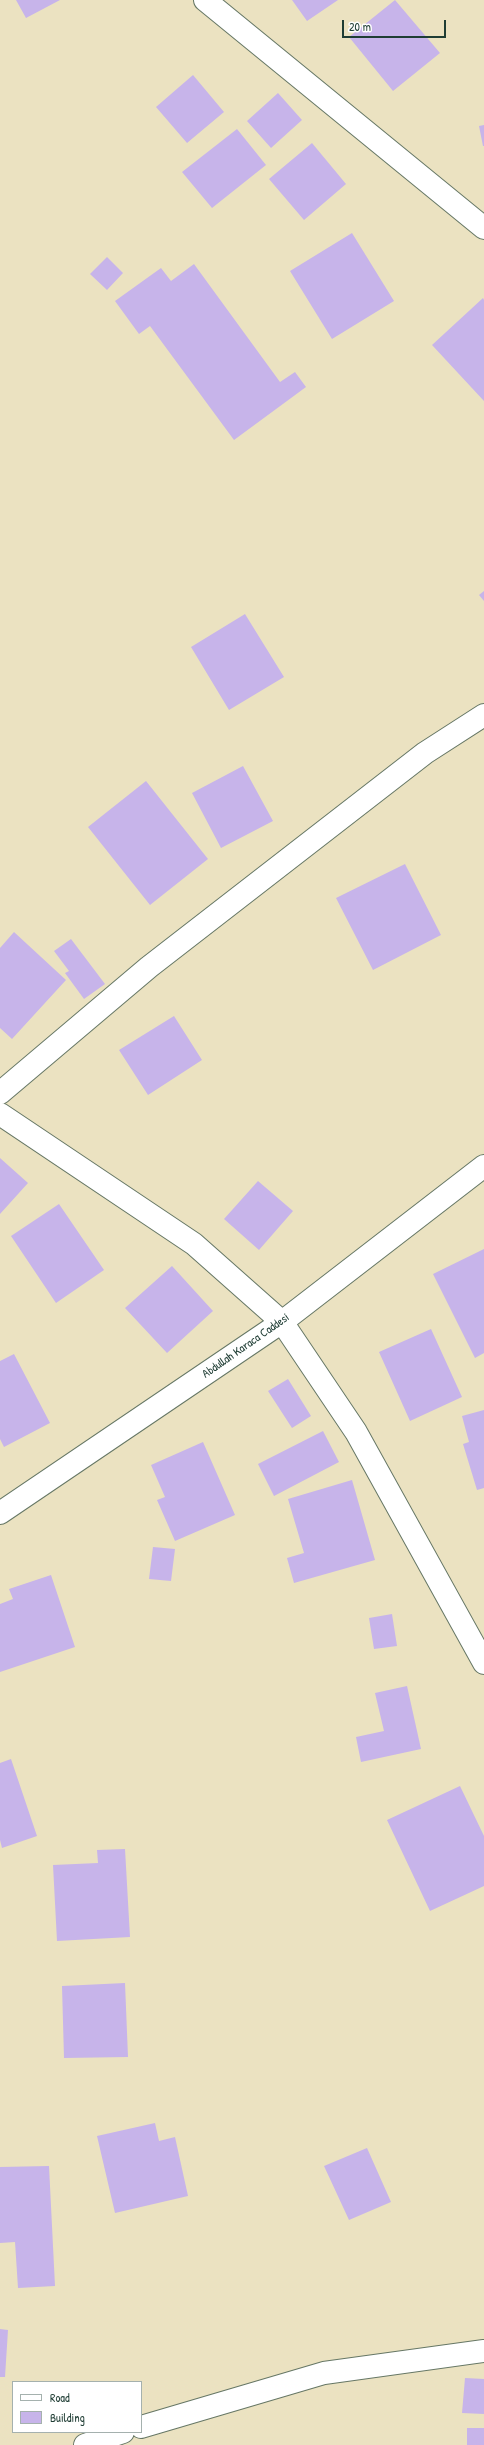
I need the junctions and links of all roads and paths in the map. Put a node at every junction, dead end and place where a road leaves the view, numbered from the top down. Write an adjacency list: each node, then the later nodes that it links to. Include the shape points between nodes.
1 (205, 0): 2 (street)
2 (484, 228)
3 (484, 715): 4 (street, via 425,753 149,967)
4 (0, 1092)
5 (0, 1114): 7 (street, via 194,1244)
6 (484, 1166): 7 (street, Abdullah Karaca Caddesi)
7 (282, 1322): 8 (street, Abdullah Karaca Caddesi); 9 (street, via 356,1432)
8 (0, 1513)
9 (484, 1663)
10 (484, 2351): 11 (street, via 324,2373)
11 (142, 2427)
12 (120, 2433): 13 (street)
13 (85, 2445)

